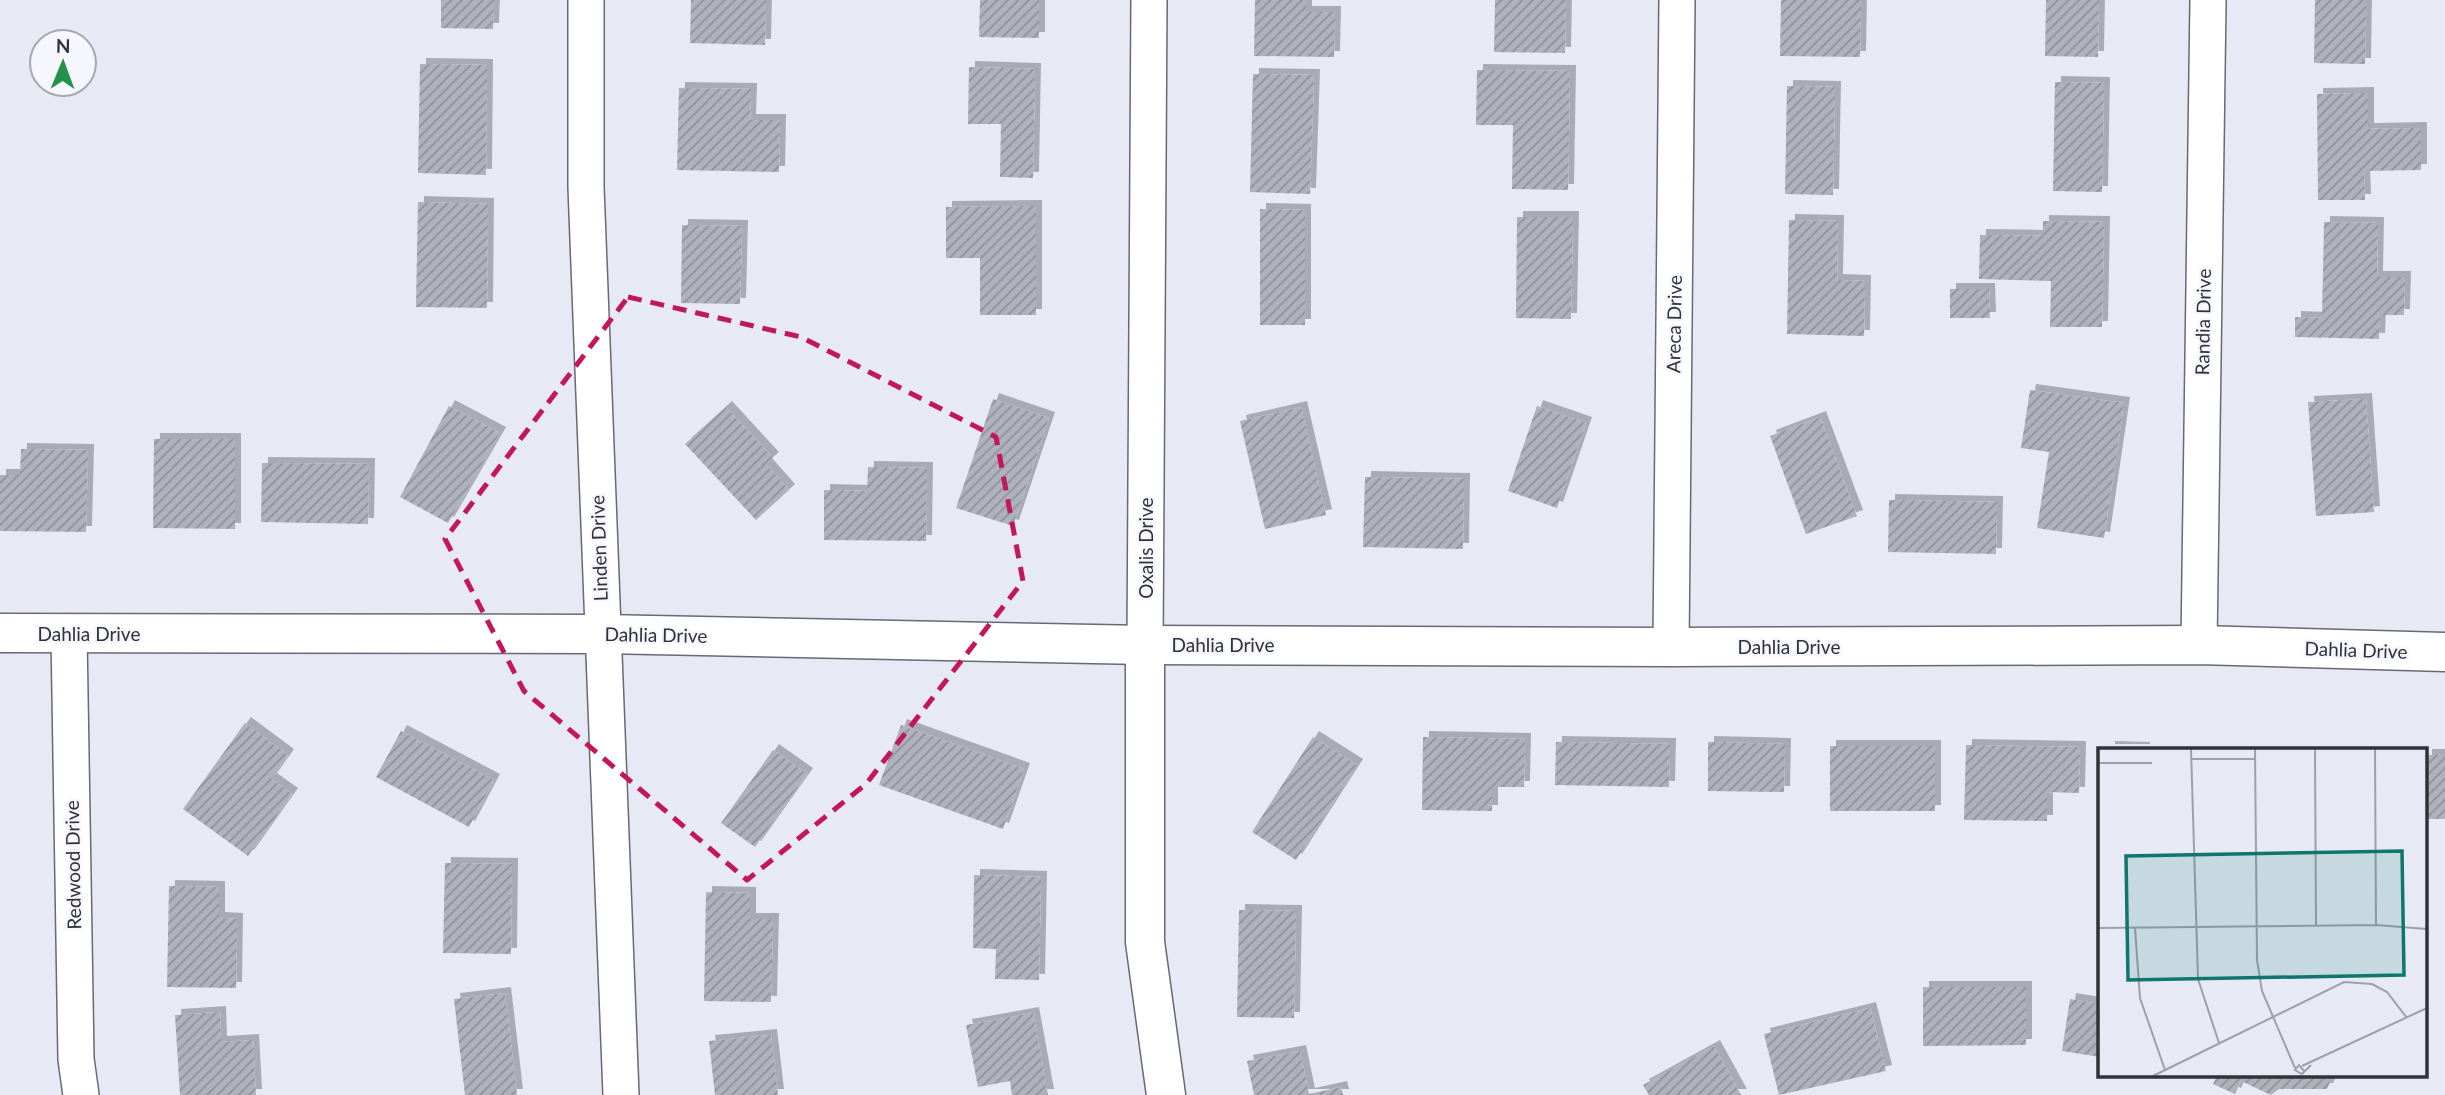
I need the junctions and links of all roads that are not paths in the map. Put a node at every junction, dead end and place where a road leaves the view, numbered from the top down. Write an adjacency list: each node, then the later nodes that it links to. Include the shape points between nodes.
1 (586, 0): 7 (street, Linden Drive, via 586,187)
2 (1149, 0): 8 (street, Oxalis Drive)
3 (1678, 0): 10 (street, Areca Drive)
4 (2207, 0): 9 (street, Randia Drive)
5 (0, 633): 6 (street, Dahlia Drive)
6 (69, 634): 7 (street, Dahlia Drive); 12 (street, Redwood Drive, via 76,1059)
7 (603, 634): 8 (street, Dahlia Drive); 13 (street, Linden Drive)
8 (1145, 645): 10 (street, Dahlia Drive); 14 (street, Oxalis Drive, via 1145,942)
9 (2199, 645): 10 (street, Dahlia Drive); 11 (street, Dahlia Drive)
10 (1671, 647)
11 (2445, 652)
12 (81, 1095)
13 (621, 1095)
14 (1166, 1095)

